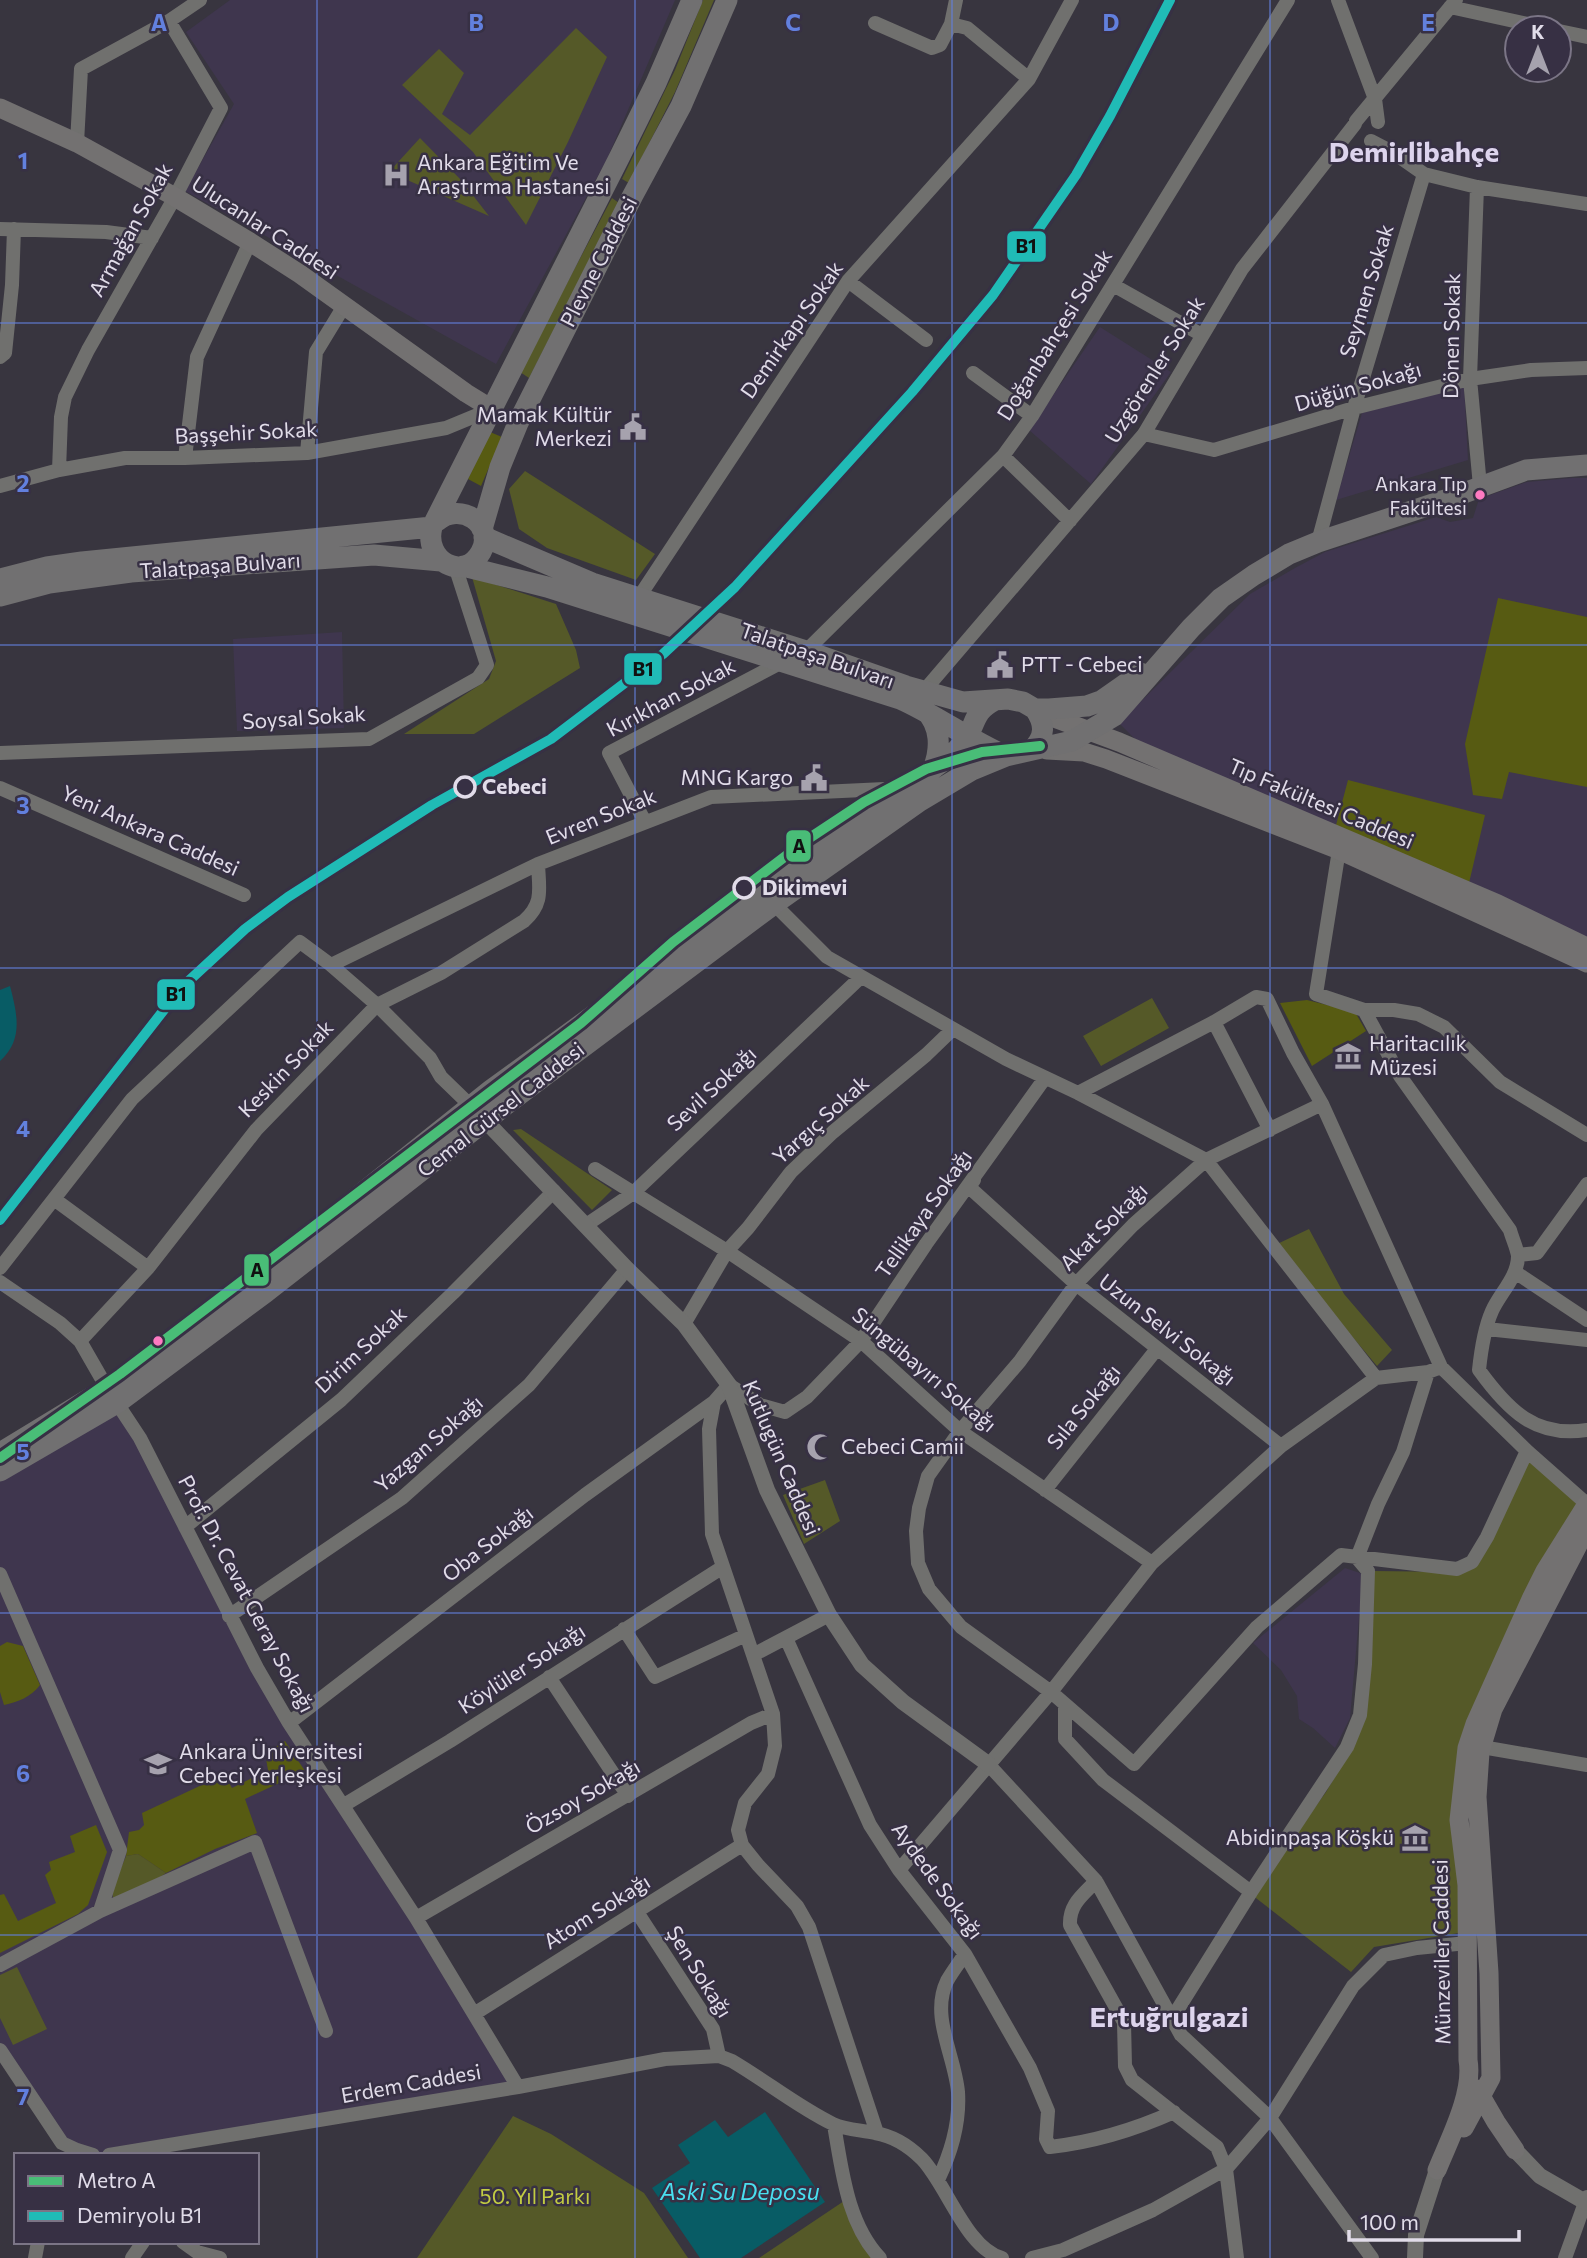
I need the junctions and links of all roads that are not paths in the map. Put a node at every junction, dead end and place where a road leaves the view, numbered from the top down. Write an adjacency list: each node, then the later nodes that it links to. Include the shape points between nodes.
1 (200, 0): 10 (street)
2 (692, 0): 39 (main road, Plevne Caddesi, via 620,156)
3 (727, 0): 51 (main road, Plevne Caddesi, via 681,106 515,430)
4 (956, 0): 12 (street)
5 (1072, 0): 13 (street, Demirkapı Sokak)
6 (1287, 0): 30 (street, Doğanbahçesi Sokak)
7 (1338, 0): 14 (street)
8 (1453, 3): 9 (street); 14 (street, Uzgörenler Sokak)
9 (1503, 16)
10 (169, 21): 20 (street, via 80,69); 24 (street, Armağan Sokak, via 221,108)
11 (875, 23): 12 (street, via 932,48 940,45)
12 (951, 24): 13 (street, via 967,28)
13 (1029, 79): 29 (street, Demirkapı Sokak)
14 (1375, 99): 16 (street, Uzgörenler Sokak); 17 (street)
15 (0, 108): 20 (main road, Ulucanlar Caddesi)
16 (1356, 122): 17 (street, via 1367,116); 18 (street, Uzgörenler Sokak); 19 (street, via 1354,132)
17 (1378, 124): 19 (street, via 1377,135); 21 (street)
18 (1341, 140): 19 (street); 32 (street, Uzgörenler Sokak, via 1242,269)
19 (1366, 141): 21 (street)
20 (77, 143): 24 (main road, Ulucanlar Caddesi)
21 (1394, 153): 22 (street)
22 (1424, 174): 23 (street); 38 (street, Seymen Sokak)
23 (1477, 187): 25 (street); 37 (street, Dönen Sokak)
24 (175, 197): 27 (street, Armağan Sokak); 28 (main road, Ulucanlar Caddesi)
25 (1587, 204)
26 (7, 229): 27 (street); 34 (street, via 12,285)
27 (152, 238): 46 (street, Armağan Sokak, via 65,397)
28 (250, 242): 31 (main road, Ulucanlar Caddesi); 44 (street, via 197,356)
29 (848, 281): 33 (street); 56 (street, Demirkapı Sokak)
30 (1113, 285): 32 (street); 40 (street, Doğanbahçesi Sokak)
31 (344, 306): 39 (main road, Ulucanlar Caddesi); 42 (street, via 316,352)
32 (1202, 335): 41 (street, Uzgörenler Sokak)
33 (926, 340)
34 (3, 355)
35 (1587, 369): 37 (street, Düğün Sokağı, via 1531,370)
36 (973, 373): 40 (street)
37 (1470, 379): 38 (street, Düğün Sokağı); 48 (street, Dönen Sokak)
38 (1354, 408): 41 (street, Düğün Sokağı, via 1214,450); 52 (street, Seymen Sokak)
39 (492, 409): 42 (street, Başşehir Sokak, via 446,428); 50 (main road, Plevne Caddesi)
40 (1032, 416): 43 (street, Doğanbahçesi Sokak)
41 (1144, 434): 49 (street, Uzgörenler Sokak)
42 (306, 453): 44 (street, Başşehir Sokak)
43 (1003, 456): 49 (street); 58 (street, Doğanbahçesi Sokak)
44 (186, 458): 46 (street, Başşehir Sokak, via 125,458)
45 (1587, 465): 48 (main road, via 1526,470)
46 (59, 470): 47 (street, Başşehir Sokak)
47 (0, 486)
48 (1480, 486): 52 (main road)
49 (1070, 522): 61 (street, Uzgörenler Sokak)
50 (434, 524): 51 (main road, Talatpaşa Bulvarı, via 446,514 463,513 478,522); 53 (main road, via 432,549); 54 (main road, Talatpaşa Bulvarı, via 82,562)
51 (483, 533): 53 (main road, via 481,552 470,563); 56 (main road, Talatpaşa Bulvarı)
52 (1318, 542): 59 (main road, via 1289,554 1222,598)
53 (453, 564): 55 (main road, Talatpaşa Bulvarı, via 373,555 131,572 49,583); 56 (main road, Talatpaşa Bulvarı); 67 (street, Soysal Sokak, via 487,665 478,678 369,739)
54 (0, 579)
55 (0, 596)
56 (637, 606): 57 (main road, Talatpaşa Bulvarı)
57 (740, 640): 58 (main road, Talatpaşa Bulvarı); 60 (main road, Talatpaşa Bulvarı)
58 (806, 651): 61 (main road, Talatpaşa Bulvarı)
59 (1161, 661): 63 (main road, Talatpaşa Bulvarı, via 1101,701); 64 (main road, via 1114,716)
60 (782, 663): 61 (main road, Talatpaşa Bulvarı, via 900,699); 72 (street, Kırıkhan Sokak, via 609,753)
61 (924, 701): 62 (main road, Talatpaşa Bulvarı); 65 (main road, Talatpaşa Bulvarı); 69 (main road, via 936,725 938,753)
62 (995, 701): 63 (main road, Talatpaşa Bulvarı, via 1023,702); 65 (main road, via 983,707)
63 (1035, 709): 64 (main road, Tıp Fakültesi Caddesi); 66 (main road, via 1043,733)
64 (1090, 732): 66 (main road); 77 (main road, Tıp Fakültesi Caddesi, via 1498,904)
65 (968, 736): 68 (main road); 69 (main road, Cemal Gürsel Caddesi)
66 (1032, 750): 68 (main road); 73 (main road, Tıp Fakültesi Caddesi, via 1084,752 1106,759)
67 (0, 753)
68 (1006, 755): 76 (main road, Cemal Gürsel Caddesi, via 941,788)
69 (933, 769): 71 (main road, Cemal Gürsel Caddesi)
70 (0, 788): 75 (street, Yeni Ankara Caddesi)
71 (906, 788): 72 (street, Evren Sokak, via 710,797); 88 (main road, Cemal Gürsel Caddesi)
72 (645, 822): 74 (street, Evren Sokak)
73 (1339, 850): 78 (main road, Tıp Fakültesi Caddesi); 82 (street, via 1316,994)
74 (538, 864): 79 (street, Evren Sokak); 81 (street, Keskin Sokak, via 539,902 524,921 441,972)
75 (244, 895)
76 (774, 904): 80 (street, via 827,957); 88 (main road, Cemal Gürsel Caddesi)
77 (1587, 947)
78 (1587, 963)
79 (331, 965): 81 (street); 97 (street, via 300,942 132,1099)
80 (861, 977): 84 (street); 96 (street, Sevil Sokağı)
81 (377, 1004): 88 (street); 102 (street, Keskin Sokak, via 256,1130)
82 (1364, 1010): 90 (street, via 1418,1014 1444,1027 1500,1082); 100 (street, via 1400,1076 1510,1230)
83 (1214, 1022): 86 (street); 87 (street, via 1256,997 1267,999); 89 (street)
84 (953, 1029): 85 (street); 99 (street, Yargıç Sokak, via 792,1172)
85 (1045, 1078): 86 (street); 94 (street, Tellikaya Sokağı)
86 (1078, 1093): 91 (street)
87 (1322, 1104): 89 (street, Akat Sokağı); 114 (street)
88 (479, 1113): 95 (street, Kutlugün Caddesi); 117 (main road, Cemal Gürsel Caddesi, via 265,1292)
89 (1270, 1130): 91 (street, Akat Sokağı)
90 (1587, 1135)
91 (1206, 1160): 106 (street, Akat Sokağı); 115 (street)
92 (595, 1169): 96 (street, Süngübayırı Sokağı)
93 (1587, 1184): 100 (street, via 1537,1252)
94 (969, 1187): 106 (street, Uzun Selvi Sokağı); 112 (street, Tellikaya Sokağı)
95 (554, 1191): 98 (street, Kutlugün Caddesi); 127 (street, Dirim Sokak, via 341,1400)
96 (632, 1194): 98 (street, Sevil Sokağı); 99 (street, Süngübayırı Sokağı)
97 (54, 1199): 101 (street); 102 (street)
98 (586, 1225): 103 (street, Kutlugün Caddesi)
99 (727, 1251): 108 (street, Yargıç Sokak); 112 (street, Süngübayırı Sokağı)
100 (1518, 1255): 104 (street)
101 (0, 1268)
102 (148, 1268): 111 (street, Keskin Sokak)
103 (627, 1269): 108 (street, Kutlugün Caddesi); 134 (street, Yazgan Sokağı, via 529,1385 402,1498)
104 (1515, 1272): 107 (street); 109 (street)
105 (0, 1282): 111 (street, Prof. Dr. Cevat Geray Sokağı)
106 (1076, 1284): 113 (street, Uzun Selvi Sokağı); 120 (street, Akat Sokağı, via 1020,1361)
107 (1587, 1320)
108 (684, 1324): 116 (street, Kutlugün Caddesi)
109 (1487, 1329): 110 (street); 119 (street, via 1479,1370 1496,1394 1527,1422 1568,1433)
110 (1587, 1340)
111 (80, 1341): 117 (street, Prof. Dr. Cevat Geray Sokağı)
112 (861, 1341): 116 (street, Tellikaya Sokağı, via 807,1397 785,1412 760,1405); 120 (street, Süngübayırı Sokağı)
113 (1156, 1350): 121 (street, Uzun Selvi Sokağı); 125 (street, Sıla Sokağı)
114 (1435, 1369): 115 (street); 122 (street); 129 (street)
115 (1376, 1378): 121 (street)
116 (729, 1385): 118 (street, Oba Sokağı); 133 (street, Kutlugün Caddesi, via 767,1490)
117 (112, 1395): 123 (main road, Cemal Gürsel Caddesi); 124 (main road, Cemal Gürsel Caddesi); 127 (street, Prof. Dr. Cevat Geray Sokağı)
118 (714, 1402): 131 (street, via 709,1429 712,1534); 143 (street, Oba Sokağı)
119 (1587, 1430)
120 (960, 1431): 125 (street, Süngübayırı Sokağı); 140 (street, Akat Sokağı, via 928,1476 916,1531 918,1563 929,1589 961,1627)
121 (1281, 1446): 130 (street)
122 (1527, 1451): 126 (street); 129 (street, via 1472,1562 1457,1569)
123 (0, 1453)
124 (0, 1471)
125 (1045, 1490): 130 (street, Süngübayırı Sokağı)
126 (1587, 1504): 156 (main road, Münzeviler Caddesi, via 1545,1570 1467,1748 1460,1820)
127 (186, 1527): 134 (street, Prof. Dr. Cevat Geray Sokağı)
128 (1587, 1528): 144 (main road, Münzeviler Caddesi, via 1493,1709)
129 (1357, 1558): 141 (street, Akat Sokağı, via 1341,1555 1257,1627 1134,1764); 152 (street, via 1368,1571 1360,1715 1347,1747)
130 (1152, 1563): 140 (street)
131 (723, 1567): 135 (street, Köylüler Sokağı); 136 (street)
132 (0, 1574): 153 (street, via 120,1850)
133 (829, 1615): 137 (street); 145 (street, Kutlugün Caddesi, via 862,1665 903,1702)
134 (229, 1616): 143 (street, Prof. Dr. Cevat Geray Sokağı)
135 (624, 1629): 136 (street, via 655,1677); 139 (street, Köylüler Sokağı)
136 (746, 1635): 138 (street)
137 (786, 1638): 138 (street); 150 (street, Aydede Sokağı, via 870,1825)
138 (753, 1655): 142 (street)
139 (549, 1677): 147 (street); 148 (street, Köylüler Sokağı)
140 (1051, 1692): 141 (street, Akat Sokağı); 145 (street)
141 (1065, 1705): 152 (street, via 1065,1739 1103,1780)
142 (773, 1714): 147 (street, Özsoy Sokağı); 149 (street, via 775,1746 768,1774 745,1802 738,1830)
143 (289, 1723): 148 (street, Prof. Dr. Cevat Geray Sokağı)
144 (1482, 1747): 146 (street); 165 (main road, Münzeviler Caddesi, via 1476,1797 1489,1973)
145 (988, 1764): 150 (street); 151 (street)
146 (1587, 1765)
147 (628, 1796): 155 (street, Özsoy Sokağı)
148 (344, 1805): 155 (street, Prof. Dr. Cevat Geray Sokağı)
149 (742, 1845): 154 (street, Atom Sokağı); 173 (street, via 797,1906 809,1927)
150 (899, 1870): 157 (street, Aydede Sokağı)
151 (1097, 1881): 160 (street); 168 (street, via 1073,1905 1070,1925 1124,2022 1125,2066 1132,2080)
152 (1251, 1892): 160 (street)
153 (100, 1912): 158 (street); 161 (street, via 255,1842)
154 (637, 1912): 159 (street, Atom Sokağı); 163 (street, Şen Sokağı, via 713,2029)
155 (416, 1918): 159 (street, Prof. Dr. Cevat Geray Sokağı)
156 (1467, 1943): 164 (main road, Münzeviler Caddesi); 169 (street, via 1384,1955 1353,1986)
157 (965, 1954): 168 (street, Aydede Sokağı, via 1030,2068 1048,2111 1046,2139 1050,2147 1086,2143); 180 (street, via 947,1981 941,2006 958,2111 949,2157)
158 (0, 1965)
159 (474, 2014): 166 (street, Prof. Dr. Cevat Geray Sokağı)
160 (1173, 2017): 169 (street, via 1181,2035)
161 (326, 2031)
162 (0, 2050): 174 (street)
163 (719, 2056): 166 (street, Erdem Caddesi, via 664,2059); 172 (street)
164 (1470, 2071): 165 (main road); 167 (main road); 179 (main road, Münzeviler Caddesi)
165 (1491, 2078): 167 (main road, Münzeviler Caddesi); 175 (main road)
166 (518, 2087): 177 (street, Erdem Caddesi)
167 (1481, 2098): 170 (main road, Münzeviler Caddesi); 171 (main road)
168 (1174, 2112): 178 (street, via 1217,2147)
169 (1270, 2118): 178 (street); 188 (street)
170 (1470, 2118): 171 (main road, via 1481,2116); 179 (main road, Münzeviler Caddesi)
171 (1496, 2122): 175 (main road)
172 (834, 2124): 173 (street); 184 (street, via 858,2228)
173 (877, 2133): 180 (street, via 906,2146)
174 (61, 2149): 176 (street)
175 (1516, 2150): 181 (street, via 1540,2176)
176 (87, 2153)
177 (121, 2153)
178 (1226, 2169): 186 (street, via 1153,2210 1063,2250); 187 (street)
179 (1437, 2170): 189 (street, Münzeviler Caddesi, via 1416,2235)
180 (937, 2180): 185 (street, via 974,2236)
181 (1586, 2201): 190 (street)
182 (186, 2244): 183 (street)
183 (220, 2258)
184 (880, 2258)
185 (1002, 2258)
186 (1032, 2258)
187 (1237, 2258)
188 (1373, 2258)
189 (1415, 2258)
190 (1566, 2258)

